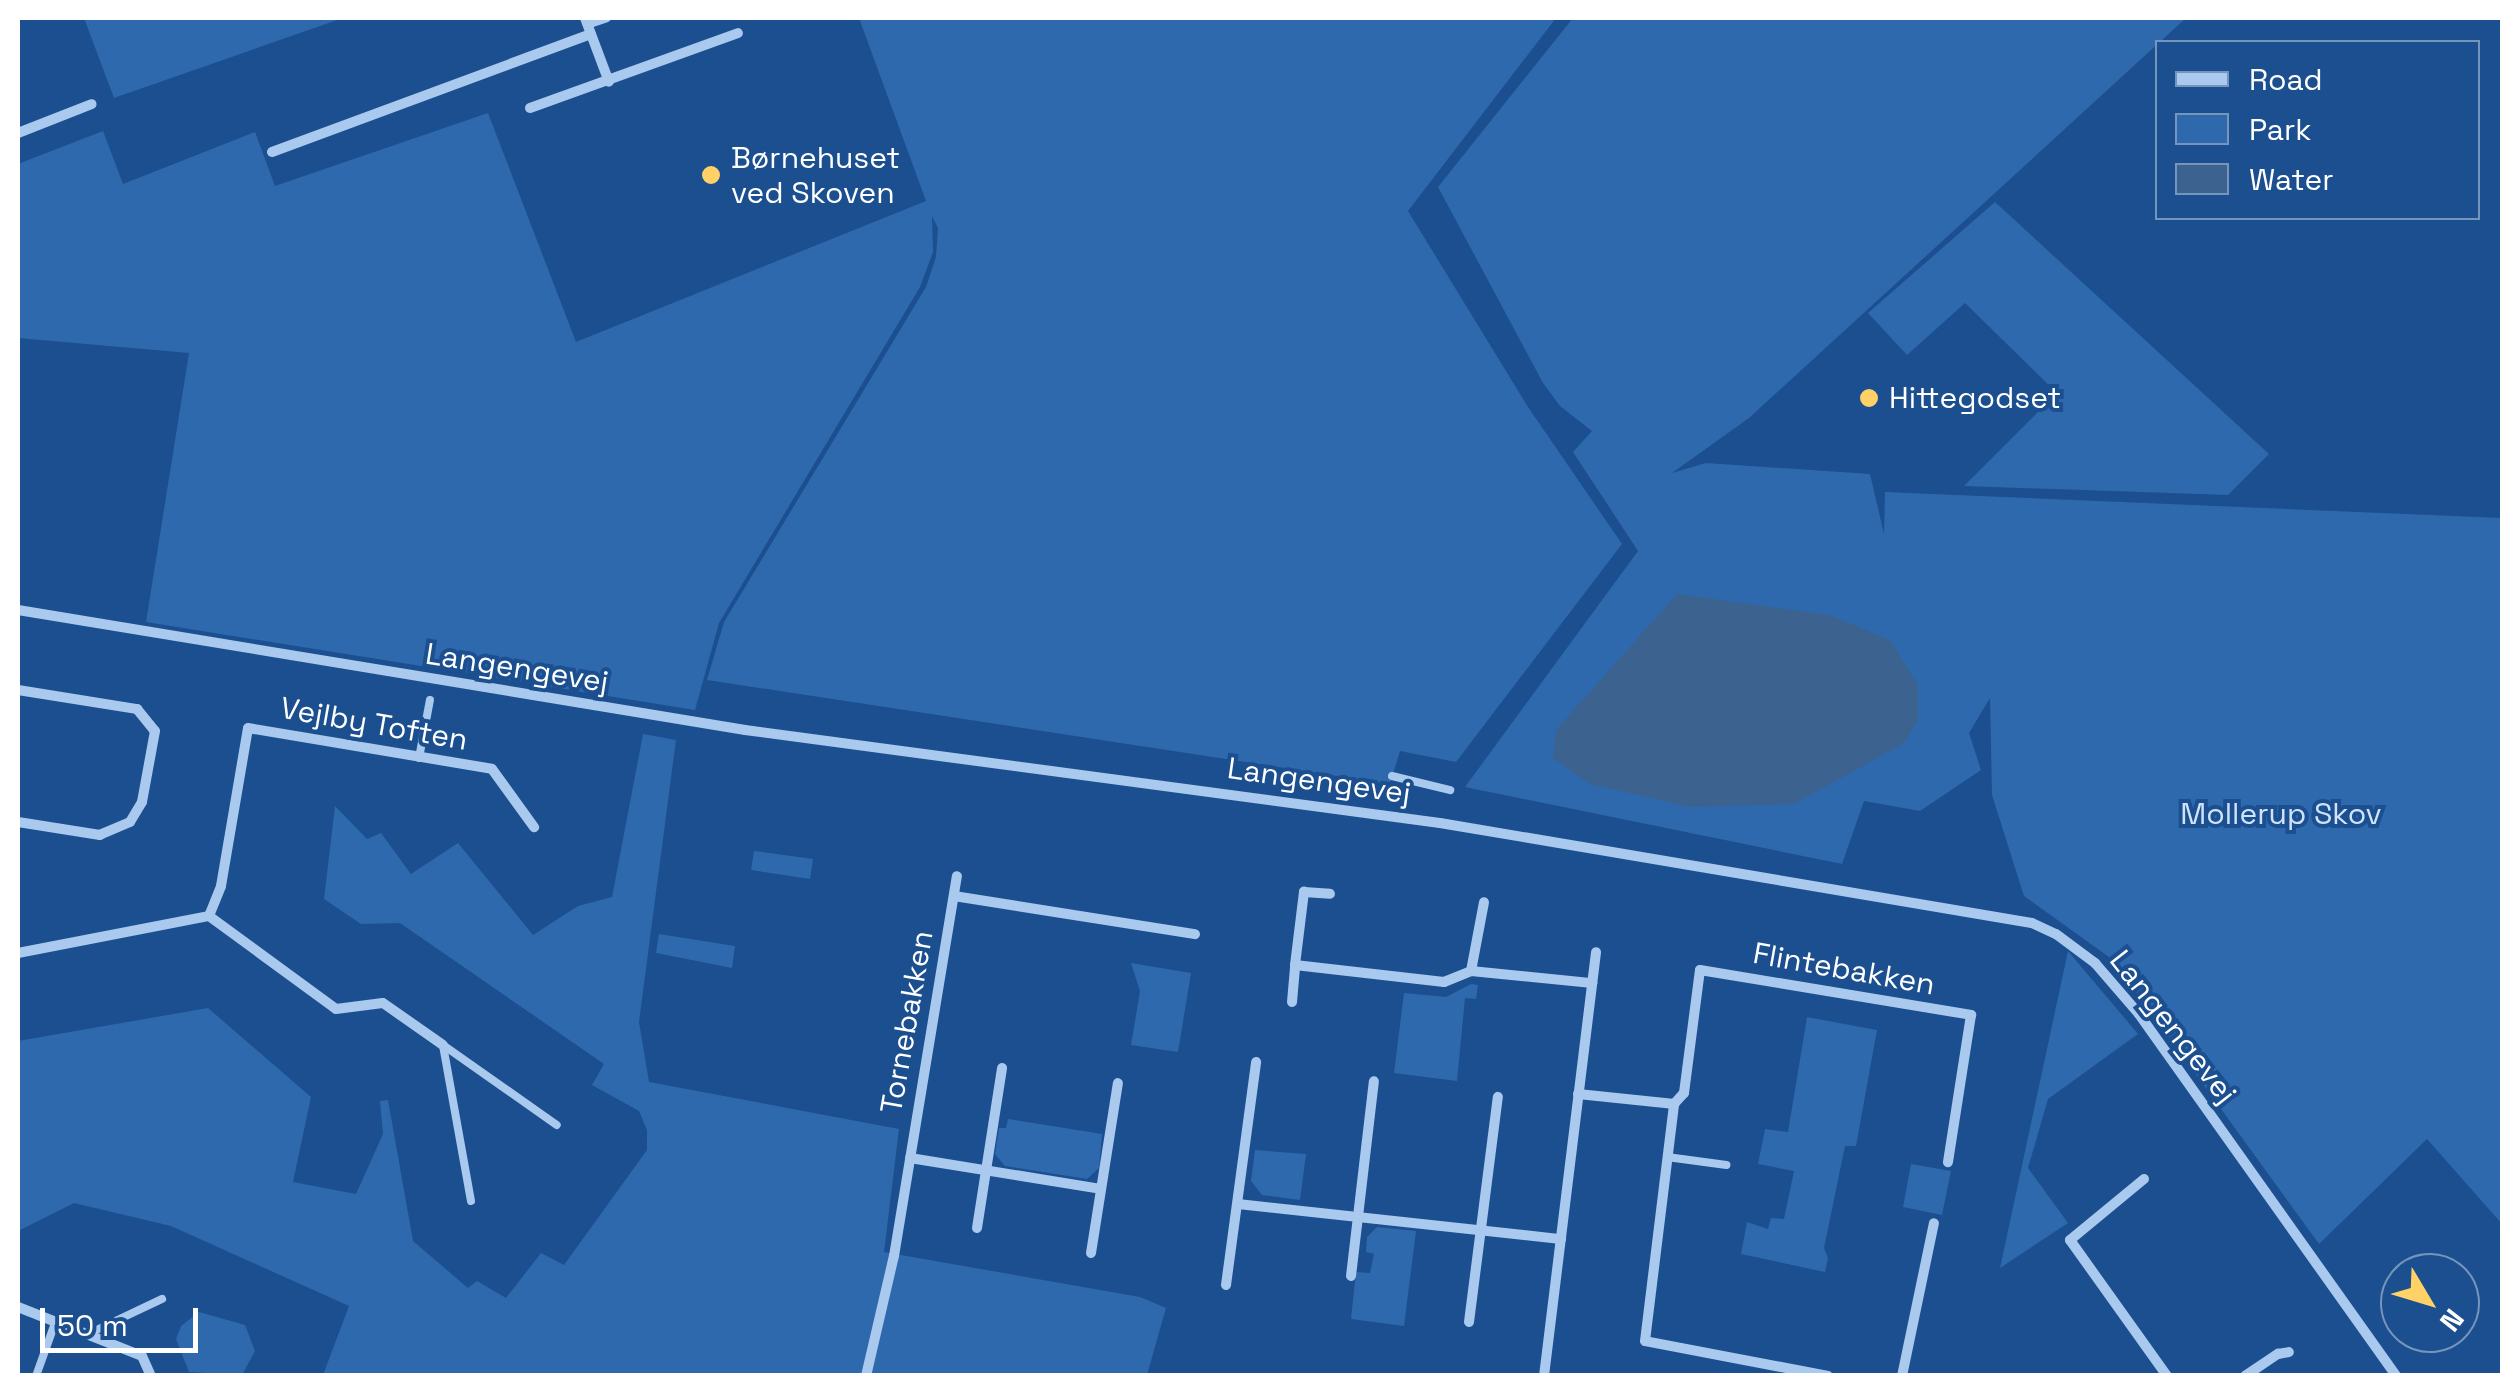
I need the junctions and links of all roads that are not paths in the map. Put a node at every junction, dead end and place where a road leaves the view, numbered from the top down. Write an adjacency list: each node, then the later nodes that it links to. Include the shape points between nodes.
1 (607, 18): 2 (lane)
2 (588, 25): 4 (street); 8 (street)
3 (738, 33): 4 (street)
4 (608, 82): 6 (street)
5 (92, 104): 7 (street)
6 (530, 108)
7 (18, 133)
8 (272, 152)
9 (18, 610): 69 (street, Langengevej, via 744,730 1440,823 2032,923 2095,964 2138,1014)
10 (18, 690): 15 (street, via 137,709 155,731 142,802 130,822 100,835)
11 (430, 700): 12 (lane)
12 (419, 758): 16 (street, Vejlby Toften, via 492,769); 21 (street, Vejlby Toften, via 248,728 221,886)
13 (1392, 776): 14 (lane)
14 (1450, 790)
15 (18, 822)
16 (534, 827)
17 (957, 876): 19 (street, Tornebakken)
18 (1330, 894): 25 (street, via 1304,892)
19 (954, 896): 22 (street, Tornebakken); 39 (street, Tornebakken)
20 (1484, 902): 26 (street)
21 (209, 916): 24 (street); 29 (street, via 336,1009 383,1003)
22 (1195, 934)
23 (1596, 952): 27 (street)
24 (18, 953)
25 (1295, 965): 26 (street, via 1444,982); 28 (street)
26 (1471, 971): 27 (street)
27 (1592, 983): 34 (street)
28 (1292, 1002)
29 (444, 1045): 37 (lane); 45 (lane)
30 (1256, 1062): 46 (street)
31 (1002, 1068): 42 (street)
32 (1374, 1081): 47 (street)
33 (1118, 1083): 44 (street)
34 (1578, 1094): 36 (street); 51 (street)
35 (1498, 1097): 50 (street)
36 (1674, 1104): 38 (street, Flintebakken); 40 (street, Flintebakken, via 1684,1093 1700,970 1971,1015)
37 (557, 1126)
38 (1668, 1157): 41 (lane); 65 (street, Flintebakken, via 1645,1341)
39 (910, 1158): 42 (street, Tornebakken); 63 (street, Tornebakken)
40 (1948, 1162)
41 (1726, 1165)
42 (986, 1170): 44 (street, Tornebakken); 49 (street)
43 (2144, 1179): 67 (street, via 2070,1240)
44 (1102, 1189): 52 (street)
45 (470, 1200)
46 (1238, 1204): 47 (street); 54 (street)
47 (1358, 1216): 50 (street); 53 (street)
48 (1934, 1222): 66 (street)
49 (977, 1228)
50 (1481, 1229): 51 (street); 57 (street)
51 (1560, 1239): 64 (street)
52 (1091, 1253)
53 (1351, 1276)
54 (1226, 1285)
55 (162, 1299): 59 (lane)
56 (18, 1307): 58 (street)
57 (1469, 1322)
58 (56, 1323): 59 (street); 61 (lane)
59 (84, 1336): 62 (street, via 142,1356)
60 (2289, 1352): 68 (street)
61 (36, 1376)
62 (151, 1376)
63 (866, 1376)
64 (1544, 1376)
65 (1828, 1376)
66 (1902, 1376)
67 (2167, 1376)
68 (2245, 1376)
69 (2396, 1376)

